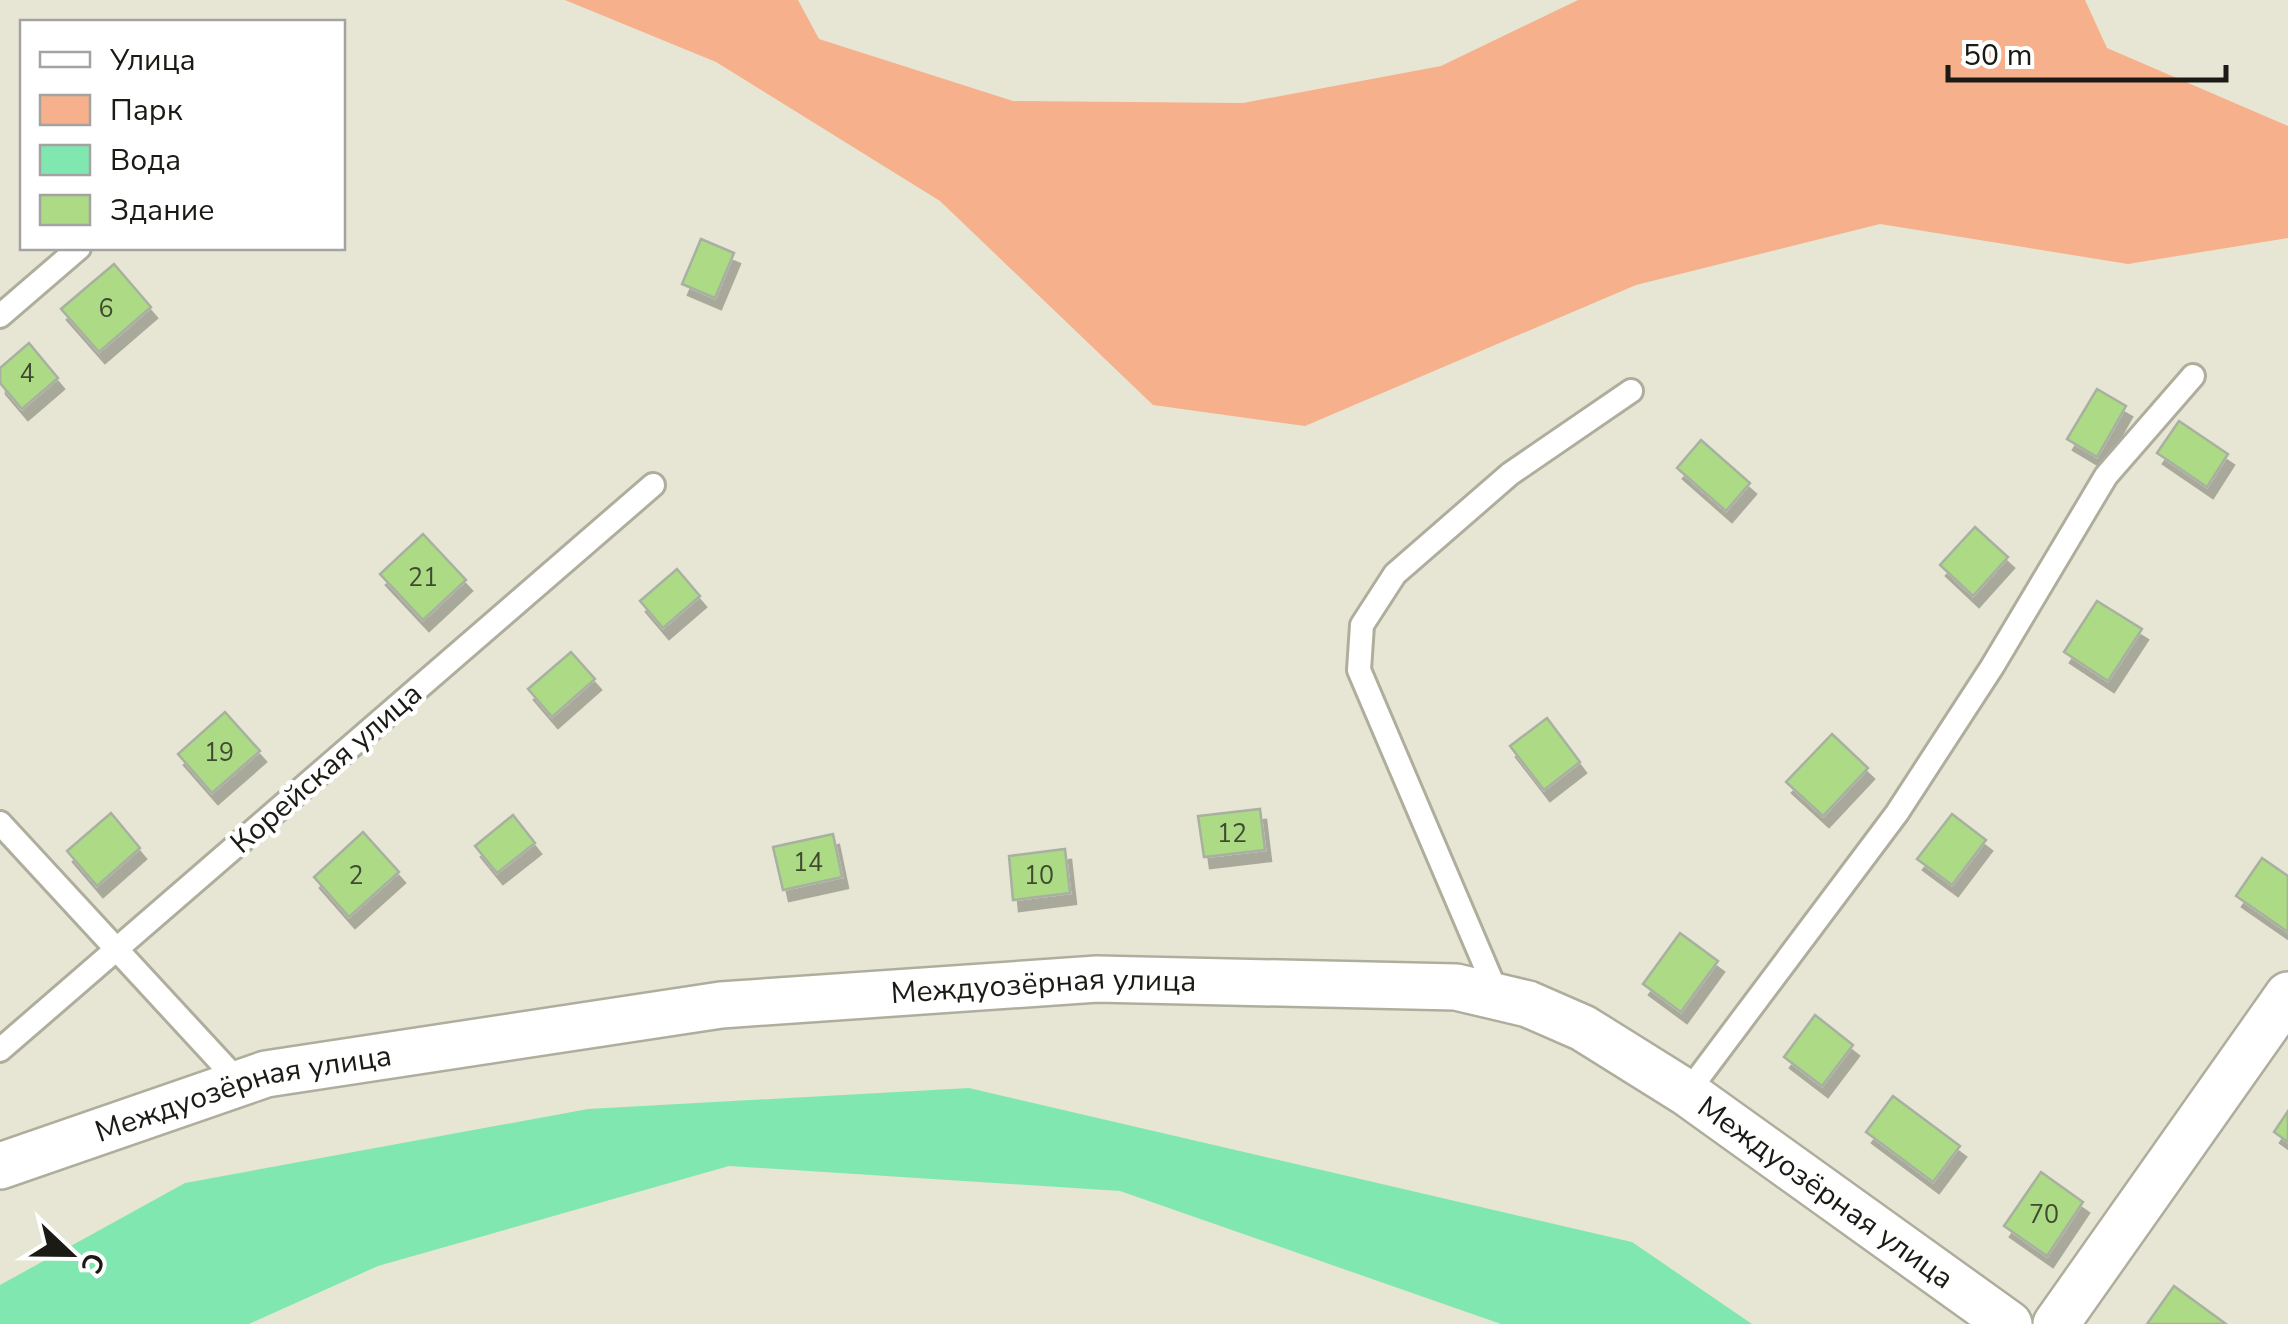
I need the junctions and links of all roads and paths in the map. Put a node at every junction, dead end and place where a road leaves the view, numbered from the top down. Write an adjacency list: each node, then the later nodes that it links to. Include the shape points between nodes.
1 (76, 250): 2 (lane)
2 (0, 316)
3 (2194, 376): 12 (lane, via 2106,476 1897,813)
4 (1632, 391): 9 (lane, via 1510,474 1394,574 1362,625 1359,670)
5 (652, 486): 7 (lane, Корейская улица)
6 (0, 823): 7 (lane)
7 (117, 950): 10 (lane, Корейская улица); 11 (lane)
8 (2288, 995): 15 (street)
9 (1499, 998): 11 (street, Междуозёрная улица, via 1456,988 1097,979 741,1003); 12 (street, Междуозёрная улица, via 1583,1028)
10 (0, 1050)
11 (240, 1083): 13 (street, Междуозёрная улица)
12 (1686, 1093): 14 (street, Междуозёрная улица)
13 (0, 1166)
14 (2009, 1324)
15 (2056, 1324)

